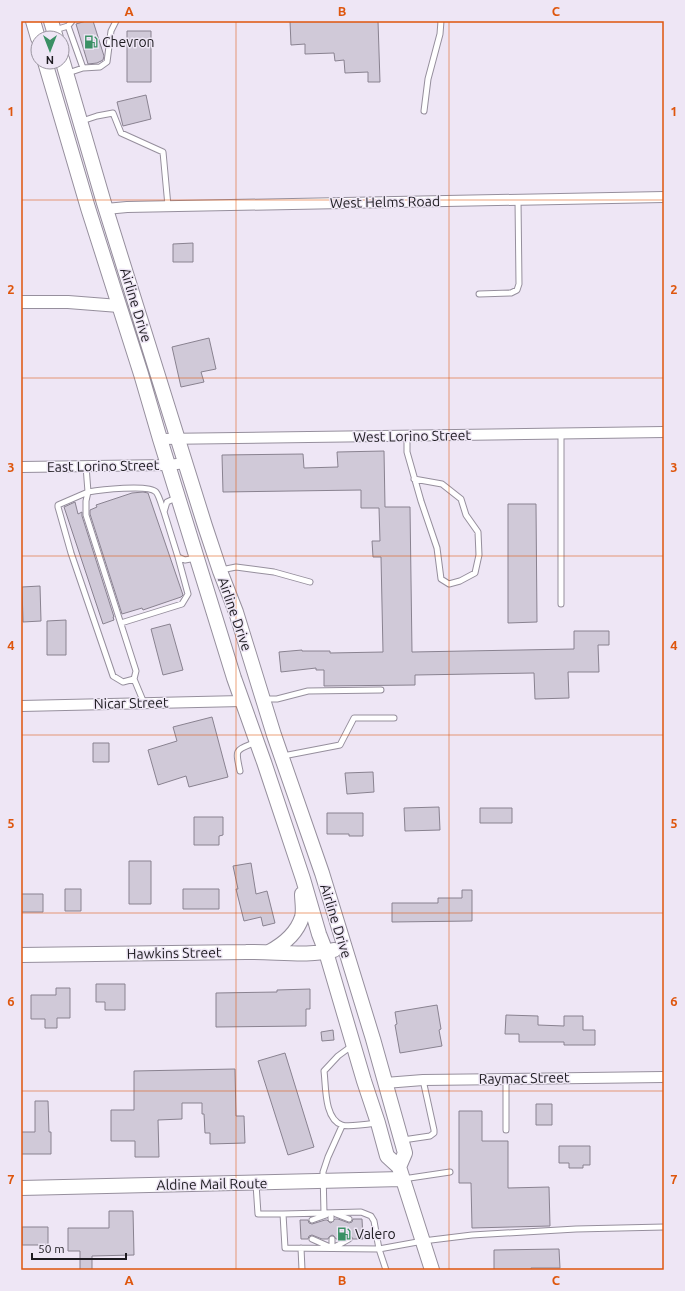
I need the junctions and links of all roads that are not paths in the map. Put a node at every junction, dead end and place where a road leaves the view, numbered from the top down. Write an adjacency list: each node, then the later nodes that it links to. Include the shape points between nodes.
1 (72, 21): 4 (lane)
2 (116, 21): 6 (lane, via 111,31 107,62 100,67)
3 (441, 21): 10 (lane)
4 (68, 26): 5 (lane); 6 (lane)
5 (54, 30)
6 (83, 68): 9 (lane)
7 (47, 70): 18 (main road, Airline Drive)
8 (66, 70): 9 (main road, Airline Drive)
9 (67, 73): 11 (main road, Airline Drive)
10 (424, 111)
11 (81, 122): 14 (lane, via 113,112 121,133 163,152); 15 (main road, Airline Drive)
12 (664, 197): 13 (street, West Helms Road)
13 (518, 200): 14 (street, West Helms Road); 16 (lane, via 517,290 511,293)
14 (168, 206): 15 (street, West Helms Road)
15 (106, 210): 23 (main road, Airline Drive)
16 (479, 294)
17 (21, 302): 18 (street, via 74,302)
18 (119, 306): 22 (main road, Airline Drive)
19 (664, 432): 20 (street, West Lorino Street)
20 (561, 434): 21 (street, West Lorino Street); 36 (lane)
21 (407, 436): 23 (street, West Lorino Street); 28 (lane, via 407,452)
22 (160, 439): 23 (street, West Lorino Street); 25 (main road, Airline Drive)
23 (178, 440): 24 (main road, Airline Drive)
24 (186, 463): 25 (street, East Lorino Street); 34 (main road, Airline Drive)
25 (168, 465): 26 (street, East Lorino Street); 30 (main road, Airline Drive)
26 (86, 466): 27 (street, East Lorino Street); 29 (lane)
27 (21, 467)
28 (414, 479): 28 (lane, via 437,548 441,579 449,584 475,573 479,555 478,532 466,515 460,499 442,484)
29 (88, 492): 31 (lane, via 149,488 156,491); 37 (lane, via 86,515); 38 (lane, via 58,507 113,676 123,682)
30 (178, 497): 31 (lane, via 167,502); 33 (main road, Airline Drive)
31 (164, 512): 32 (lane)
32 (178, 557): 33 (lane, via 185,560); 37 (lane, via 188,594 182,604)
33 (197, 558): 41 (main road, Airline Drive)
34 (220, 571): 35 (lane, via 236,567 274,572); 40 (main road, Airline Drive, via 236,612)
35 (310, 582)
36 (561, 604)
37 (121, 623): 38 (lane, via 136,671)
38 (134, 679): 42 (lane)
39 (381, 690): 40 (lane, via 308,691 277,699)
40 (263, 699): 46 (main road, Airline Drive)
41 (242, 701): 42 (street, Nicar Street); 45 (main road, Airline Drive)
42 (144, 703): 43 (street, Nicar Street)
43 (21, 706)
44 (394, 718): 46 (lane, via 354,718 340,745)
45 (257, 741): 47 (lane, via 238,751 236,755); 48 (main road, Airline Drive)
46 (282, 756): 49 (main road, Airline Drive, via 322,873)
47 (240, 771)
48 (303, 879): 50 (main road, via 302,916 294,932); 51 (main road, Airline Drive)
49 (344, 948): 51 (main road, Hawkins Street); 57 (main road, Airline Drive)
50 (270, 952): 51 (main road, Hawkins Street); 52 (main road, Hawkins Street)
51 (326, 952): 53 (main road, Airline Drive)
52 (21, 955)
53 (354, 1045): 58 (main road, Airline Drive); 59 (lane, via 338,1056 324,1071 328,1109 332,1119)
54 (664, 1077): 55 (street, Raymac Street)
55 (506, 1079): 56 (street, Raymac Street); 60 (lane)
56 (423, 1080): 57 (street, Raymac Street); 61 (lane, via 434,1133 430,1136)
57 (385, 1083): 61 (main road, Airline Drive)
58 (378, 1123): 59 (lane); 63 (main road, Airline Drive, via 387,1156)
59 (342, 1126): 64 (lane, via 328,1157)
60 (506, 1130)
61 (402, 1140): 63 (main road, Airline Drive, via 405,1153)
62 (450, 1172): 63 (lane)
63 (401, 1173): 64 (main road, Aldine Mail Route); 77 (main road, Airline Drive)
64 (323, 1181): 65 (main road, Aldine Mail Route); 67 (lane)
65 (256, 1183): 66 (main road, Aldine Mail Route); 69 (lane, via 258,1214)
66 (21, 1188)
67 (324, 1213): 68 (lane); 69 (lane)
68 (331, 1213): 70 (lane); 71 (lane); 72 (lane); 80 (lane, via 361,1212 371,1216)
69 (283, 1214): 78 (lane, via 285,1248)
70 (331, 1219)
71 (349, 1219)
72 (312, 1220)
73 (664, 1227): 77 (lane, via 576,1229)
74 (312, 1239): 79 (lane)
75 (332, 1239): 79 (lane)
76 (349, 1239): 79 (lane)
77 (423, 1241): 80 (lane); 83 (main road, Airline Drive)
78 (301, 1248): 79 (lane); 81 (lane)
79 (332, 1248): 80 (lane)
80 (379, 1249): 82 (lane)
81 (302, 1270)
82 (386, 1270)
83 (432, 1270)

